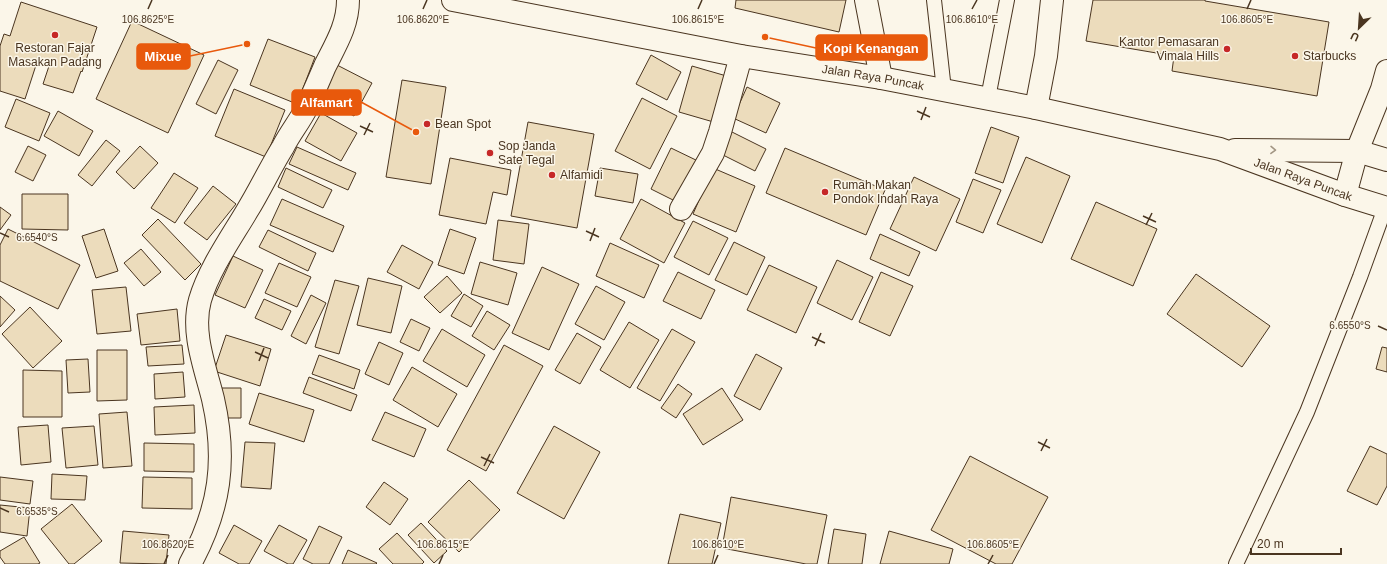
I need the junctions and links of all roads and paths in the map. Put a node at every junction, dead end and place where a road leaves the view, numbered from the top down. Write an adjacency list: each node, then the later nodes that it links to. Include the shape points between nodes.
1 (348, 0): 19 (main road, via 348,13 341,33 306,108 225,247 200,298 197,313 198,333 217,420 220,462 215,504 206,531)
2 (453, 0): 7 (main road, Jalan Raya Puncak)
3 (866, 0): 9 (main road)
4 (934, 0): 10 (lane)
5 (1007, 0): 11 (lane)
6 (1052, 0): 12 (main road, via 1046,56)
7 (741, 56): 9 (main road, Jalan Raya Puncak); 18 (main road, via 713,153)
8 (1387, 71): 14 (main road)
9 (881, 78): 10 (main road, Jalan Raya Puncak)
10 (944, 90): 11 (main road, Jalan Raya Puncak)
11 (988, 98): 12 (main road, Jalan Raya Puncak)
12 (1036, 108): 13 (main road, Jalan Raya Puncak)
13 (1220, 149): 14 (main road, Jalan Raya Puncak, one-way to 14); 16 (main road, Jalan Raya Puncak)
14 (1357, 151): 15 (main road, Jalan Raya Puncak); 16 (main road)
15 (1387, 160)
16 (1345, 195): 17 (main road, Jalan Raya Puncak)
17 (1386, 208): 20 (lane, via 1307,412)
18 (680, 209)
19 (190, 564)
20 (1236, 564)

